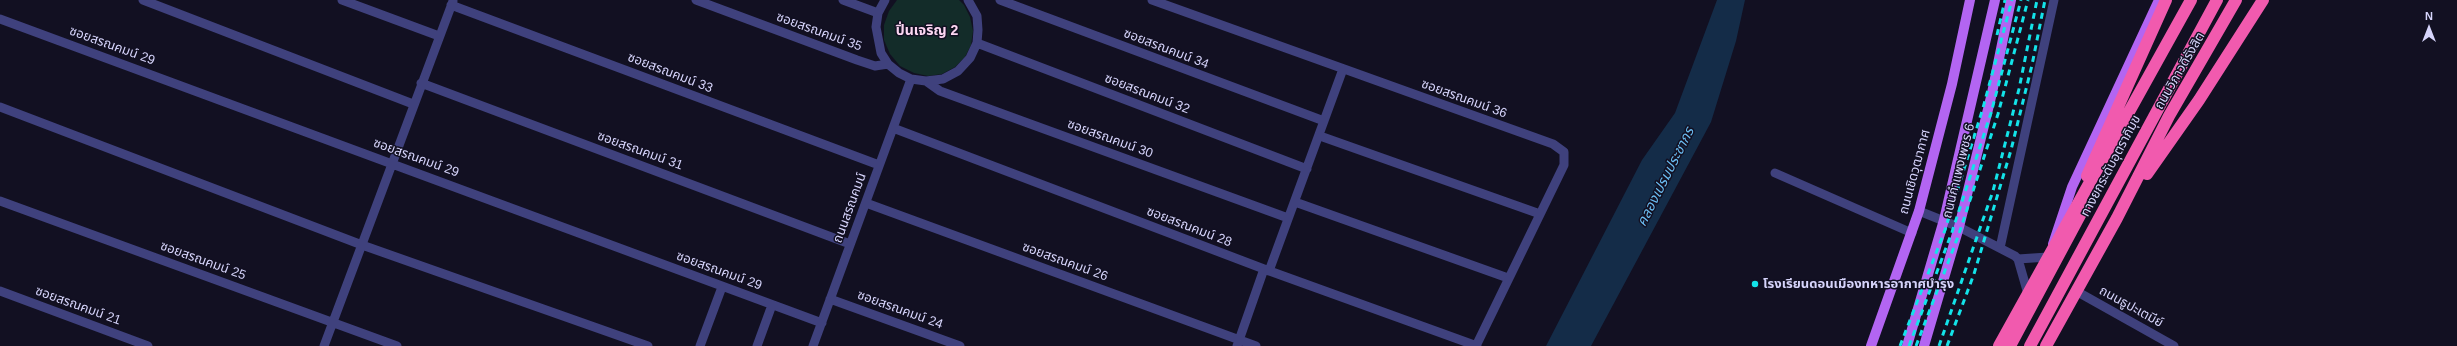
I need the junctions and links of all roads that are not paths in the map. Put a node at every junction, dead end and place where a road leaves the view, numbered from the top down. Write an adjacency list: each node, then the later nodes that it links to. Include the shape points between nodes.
1 (143, 0): 30 (street)
2 (342, 0): 23 (street)
3 (696, 0): 25 (street, ซอยสรณคมน์ 35, via 875,66)
4 (843, 0): 21 (street)
5 (886, 0): 21 (street)
6 (968, 0): 24 (street, via 977,16)
7 (1000, 0): 32 (street, ซอยสรณคมน์ 34)
8 (1152, 0): 26 (street, ซอยสรณคมน์ 36)
9 (1970, 0): 42 (main road, ถนนเชิดวุฒากาศ, via 1952,84)
10 (1995, 0): 47 (main road, ถนนกำแพงเพชร 6)
11 (2011, 0): 48 (main road, ถนนกำแพงเพชร 6, via 1992,93)
12 (2054, 0): 52 (street)
13 (2159, 0): 53 (main road, ถนนวิภาวดีรังสิต, via 2072,187 2056,228)
14 (2166, 0): 45 (highway)
15 (2191, 0): 45 (highway, ถนนวิภาวดีรังสิต, via 2100,166)
16 (2196, 0): 80 (highway, ทางยกระดับอุตราภิมุข)
17 (2217, 0): 81 (highway, ทางยกระดับอุตราภิมุข)
18 (2236, 0): 46 (highway, ถนนวิภาวดีรังสิต, via 2169,116)
19 (2263, 0): 46 (highway, via 2199,100)
20 (452, 2): 23 (street); 36 (street, ซอยสรณคมน์ 33)
21 (878, 13): 25 (street, via 876,40)
22 (0, 19): 35 (street, ซอยสรณคมน์ 29)
23 (439, 36): 29 (street)
24 (977, 43): 28 (street, via 970,58 958,71 943,79); 37 (street, ซอยสรณคมน์ 32)
25 (888, 64): 27 (street)
26 (1343, 69): 32 (street); 43 (street, ซอยสรณคมน์ 36, via 1561,148 1564,152 1564,165)
27 (911, 79): 28 (street); 33 (street, ถนนสรณคมน์)
28 (926, 81): 44 (street, ซอยสรณคมน์ 30, via 940,91)
29 (421, 83): 30 (street); 50 (street, ซอยสรณคมน์ 31)
30 (413, 104): 35 (street)
31 (0, 107): 51 (street)
32 (1324, 121): 34 (street)
33 (893, 128): 36 (street, ถนนสรณคมน์); 55 (street, ซอยสรณคมน์ 28)
34 (1320, 136): 37 (street); 43 (street)
35 (391, 162): 51 (street); 57 (street, ซอยสรณคมน์ 29)
36 (879, 165): 41 (street, ถนนสรณคมน์)
37 (1307, 169): 40 (street)
38 (1775, 173): 49 (street)
39 (0, 201): 63 (street, ซอยสรณคมน์ 25)
40 (1295, 202): 44 (street); 56 (street)
41 (866, 203): 50 (street, ถนนสรณคมน์); 65 (street, ซอยสรณคมน์ 26)
42 (1919, 211): 47 (street, ถนนกำแพงเพชร 6); 49 (main road, ถนนเชิดวุฒากาศ)
43 (1540, 214): 56 (street, ซอยสรณคมน์ 36)
44 (1288, 218): 55 (street)
45 (2068, 218): 53 (highway, ถนนวิภาวดีรังสิต)
46 (2117, 218): 59 (highway, ถนนวิภาวดีรังสิต)
47 (1944, 220): 48 (street); 77 (main road, ถนนกำแพงเพชร 6)
48 (1959, 227): 52 (street); 78 (main road, ถนนกำแพงเพชร 6)
49 (1912, 233): 76 (main road, ถนนเชิดวุฒากาศ)
50 (850, 244): 61 (street, ถนนสรณคมน์)
51 (362, 245): 63 (street); 69 (street)
52 (2002, 249): 54 (street)
53 (2050, 253): 54 (street); 60 (highway, ถนนวิภาวดีรังสิต)
54 (2017, 257): 60 (street)
55 (1266, 270): 65 (street); 75 (street, ซอยสรณคมน์ 28)
56 (1508, 278): 75 (street, ซอยสรณคมน์ 36)
57 (722, 287): 62 (street, ซอยสรณคมน์ 29); 70 (street)
58 (0, 291): 66 (street, ซอยสรณคมน์ 21)
59 (2076, 291): 82 (highway, ถนนวิภาวดีรังสิต); 83 (street, ถนนธูปะเตมีย์)
60 (2028, 294): 79 (highway, ถนนวิภาวดีรังสิต)
61 (830, 299): 64 (street, ถนนสรณคมน์); 73 (street, ซอยสรณคมน์ 24)
62 (772, 305): 64 (street, ซอยสรณคมน์ 29); 71 (street)
63 (332, 322): 67 (street); 68 (street, ซอยสรณคมน์ 25)
64 (822, 323): 72 (street, ถนนสรณคมน์)
65 (1238, 343): 74 (street, ซอยสรณคมน์ 26)
66 (148, 346)
67 (324, 346)
68 (397, 346)
69 (648, 346)
70 (700, 346)
71 (757, 346)
72 (813, 346)
73 (960, 346)
74 (1256, 346)
75 (1476, 346)
76 (1871, 346)
77 (1908, 346)
78 (1924, 346)
79 (2000, 346)
80 (2010, 346)
81 (2030, 346)
82 (2046, 346)
83 (2174, 346)

